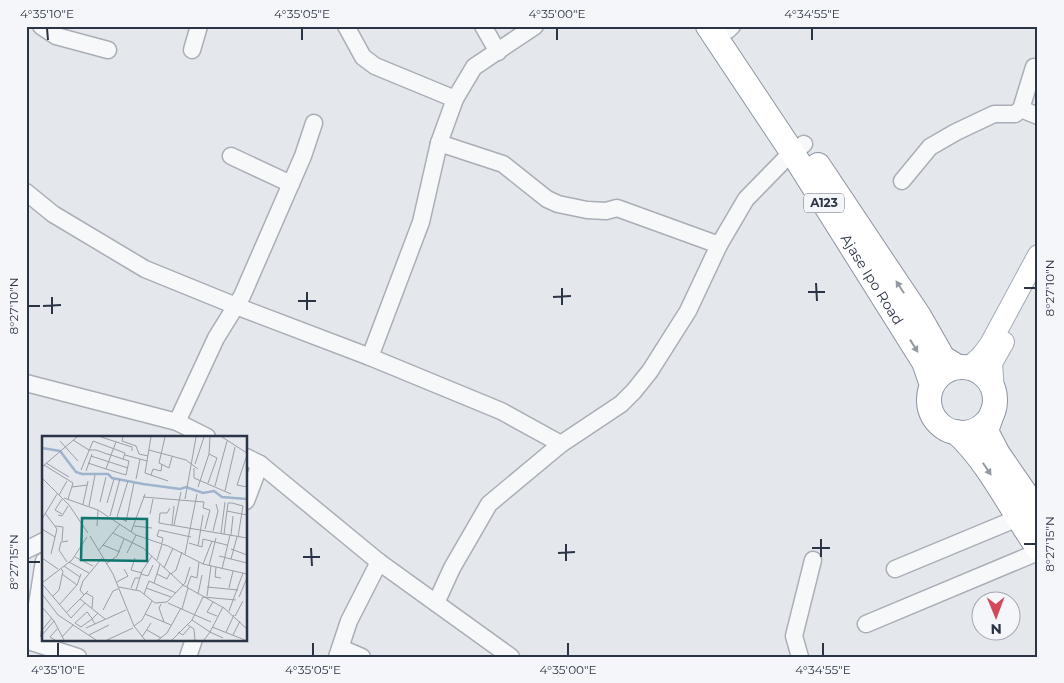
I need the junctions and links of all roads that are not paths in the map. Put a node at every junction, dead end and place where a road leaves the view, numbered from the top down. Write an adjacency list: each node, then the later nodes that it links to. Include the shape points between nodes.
1 (41, 26): 7 (street, via 56,36)
2 (199, 26): 8 (street)
3 (346, 26): 11 (street, via 363,57 375,66)
4 (483, 26): 9 (street)
5 (535, 26): 9 (street)
6 (723, 27): 16 (highway, Ajase Ipo Road / A123)
7 (108, 50)
8 (192, 50)
9 (498, 52): 11 (street, via 474,67)
10 (1034, 67): 12 (street)
11 (455, 99): 15 (street)
12 (1022, 109): 13 (street); 18 (street, via 1015,114 994,114 930,147)
13 (1038, 116)
14 (314, 123): 19 (street)
15 (439, 143): 21 (street, via 503,164 558,204 587,210 617,208); 25 (street, via 421,222)
16 (798, 148): 21 (street, via 746,199); 26 (highway, Ajase Ipo Road / A123, one-way to 16, via 943,358 919,316); 28 (highway, Ajase Ipo Road / A123, one-way to 28, via 924,362)
17 (231, 156): 19 (street)
18 (902, 181)
19 (291, 184): 24 (street)
20 (26, 192): 24 (street, via 53,214 145,269)
21 (719, 245): 33 (street, via 688,311 640,385 621,404)
22 (1038, 255): 26 (main road, via 990,344 982,355)
23 (1038, 284): 29 (main road, via 992,363)
24 (236, 306): 25 (street); 30 (street, via 216,338)
25 (370, 356): 33 (street, via 501,411)
26 (963, 367): 28 (highway, via 948,370); 29 (highway, A123, via 984,376 990,383)
27 (26, 383): 30 (street)
28 (932, 385): 31 (highway, A123, via 929,400 933,416 939,424)
29 (993, 401): 31 (highway, via 989,418 978,428); 36 (highway, A123, via 986,432)
30 (177, 422): 32 (street)
31 (956, 432): 36 (highway, A123, one-way to 36)
32 (205, 436)
33 (561, 444): 45 (street, via 489,504)
34 (253, 460): 35 (street); 42 (street)
35 (248, 489)
36 (1028, 515): 38 (highway, A123); 43 (street)
37 (42, 542): 39 (street)
38 (1038, 548)
39 (26, 550)
40 (1038, 552): 46 (street)
41 (813, 560): 54 (street, via 794,636)
42 (380, 562): 45 (street); 49 (street, via 349,621)
43 (895, 569)
44 (42, 571): 48 (street)
45 (436, 603): 53 (street)
46 (866, 624)
47 (194, 640): 51 (street)
48 (28, 649): 50 (street)
49 (339, 652): 52 (street)
50 (78, 657)
51 (188, 657)
52 (362, 657)
53 (511, 657)
54 (800, 657)

